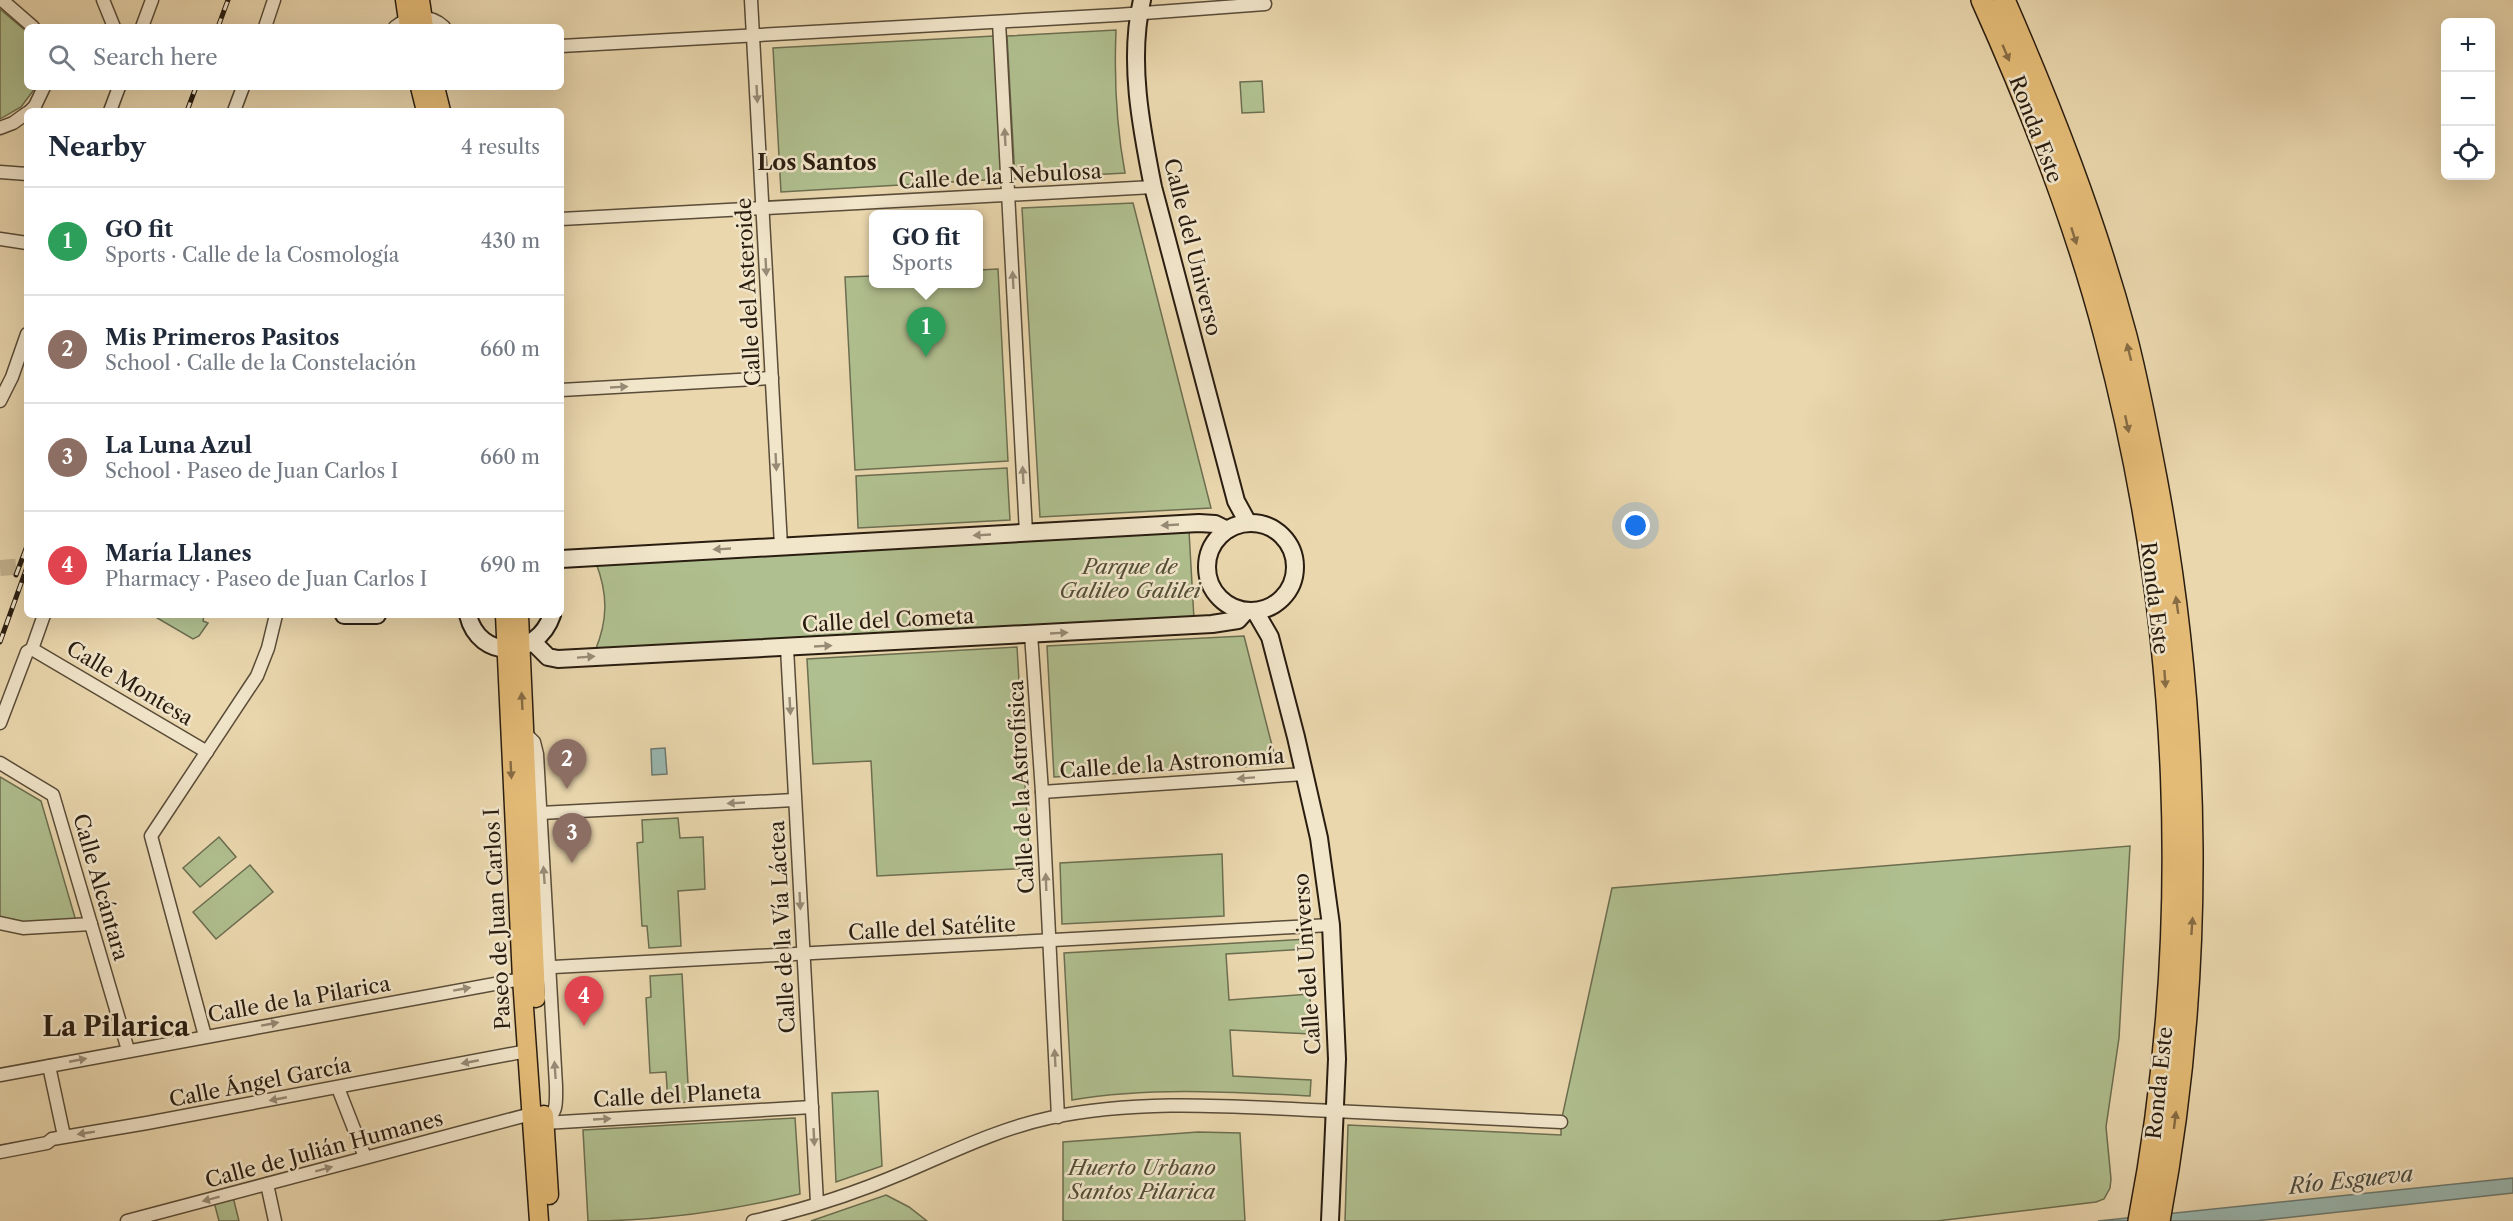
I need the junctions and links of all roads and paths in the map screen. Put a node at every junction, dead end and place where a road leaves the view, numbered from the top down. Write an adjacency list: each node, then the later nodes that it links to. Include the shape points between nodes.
1 (2, 0): 13 (street)
2 (103, 0): 14 (street)
3 (152, 0): 15 (street)
4 (274, 0): 16 (street)
5 (405, 0): 11 (main road)
6 (752, 0): 18 (street, Calle del Asteroide)
7 (1982, 0): 90 (highway, Ronda Este, one-way to 90, via 2055,178 2090,284 2125,417 2154,572 2170,752 2172,900)
8 (2004, 0): 90 (highway, Ronda Este, one-way to 8, via 2183,1061 2193,912 2190,753 2177,608 2154,466 2126,336 2075,172)
9 (1265, 4): 10 (street)
10 (1140, 7): 12 (street); 34 (street, Calle del Universo, via 1140,106)
11 (413, 20): 17 (street, via 433,20)
12 (999, 22): 18 (street); 35 (street, one-way to 12)
13 (30, 24)
14 (113, 24)
15 (143, 24)
16 (266, 24)
17 (439, 24)
18 (753, 36): 19 (street); 36 (street, Calle del Asteroide, one-way to 36)
19 (564, 46)
20 (43, 90): 25 (street)
21 (118, 90): 26 (street)
22 (242, 90): 27 (street)
23 (422, 90): 28 (main road)
24 (424, 90): 29 (main road)
25 (33, 108)
26 (111, 108)
27 (235, 108)
28 (426, 108)
29 (439, 108)
30 (24, 115): 31 (street)
31 (0, 128)
32 (0, 172): 33 (street)
33 (24, 174)
34 (1154, 187): 35 (street, Calle de la Nebulosa); 45 (street, Calle del Universo, via 1236,501)
35 (1008, 195): 36 (street, Calle de la Nebulosa); 46 (street, one-way to 35)
36 (763, 209): 37 (street, Calle de la Nebulosa); 42 (street, Calle del Asteroide, one-way to 42)
37 (564, 219)
38 (1, 242): 39 (street)
39 (24, 243)
40 (24, 340): 41 (street)
41 (6, 374): 44 (street)
42 (772, 378): 43 (street, one-way to 42); 47 (street, Calle del Asteroide, one-way to 47)
43 (564, 390)
44 (0, 401)
45 (1236, 527): 46 (street, one-way to 46, via 1208,523); 49 (street, via 1260,524 1272,528 1294,555 1290,588); 50 (street, via 1215,542 1208,574 1217,595 1235,608)
46 (1026, 533): 47 (street, one-way to 47)
47 (781, 546): 48 (street, one-way to 48)
48 (564, 559)
49 (1274, 605): 50 (street); 58 (street, Calle del Universo)
50 (1250, 611): 57 (street, Calle del Cometa, one-way to 50, via 1226,622 1238,620); 58 (street, Calle del Universo)
51 (43, 618): 61 (street)
52 (275, 618): 64 (street, via 257,676)
53 (467, 618): 59 (street, Calle del Cometa, via 483,640)
54 (506, 618): 59 (main road, Paseo de Juan Carlos I)
55 (519, 618): 59 (main road, Paseo de Juan Carlos I)
56 (551, 618): 59 (street, via 548,629)
57 (1031, 634): 60 (street, Calle del Cometa, one-way to 57); 67 (street, Calle de la Astrofísica)
58 (1270, 637): 66 (street, Calle del Universo)
59 (520, 647): 60 (street, Calle del Cometa, one-way to 60, via 558,659); 63 (main road, Paseo de Juan Carlos I, one-way to 59); 75 (main road, Paseo de Juan Carlos I, one-way to 75)
60 (787, 648): 68 (street, Calle de la Vía Láctea, one-way to 68)
61 (32, 649): 62 (street, via 27,652); 64 (street, Calle Montesa)
62 (0, 723)
63 (524, 731): 69 (street, via 534,742 537,754); 75 (main road, Paseo de Juan Carlos I)
64 (207, 752): 76 (street, via 150,836)
65 (0, 763): 71 (street, Calle Alcántara, via 53,795)
66 (1304, 774): 67 (street, Calle de la Astronomía, one-way to 67); 72 (street, Calle del Universo, via 1319,838)
67 (1042, 792): 73 (street, Calle de la Astrofísica, one-way to 67)
68 (794, 800): 69 (street, one-way to 69); 74 (street, Calle de la Vía Láctea, one-way to 74)
69 (540, 813): 75 (street, one-way to 69)
70 (0, 923): 71 (street, via 23,928)
71 (91, 924): 77 (street, Calle Alcántara)
72 (1331, 925): 73 (street, Calle del Satélite); 83 (street, Calle del Universo, via 1337,1013)
73 (1048, 940): 74 (street, Calle del Satélite); 84 (street, Calle de la Astrofísica, one-way to 73)
74 (803, 954): 75 (street, Calle del Satélite); 82 (street, Calle de la Vía Láctea)
75 (535, 972): 76 (street, Calle de la Pilarica, one-way to 75); 78 (main road, Paseo de Juan Carlos I); 85 (main road, Paseo de Juan Carlos I, one-way to 75)
76 (205, 1036): 77 (street, Calle de la Pilarica)
77 (128, 1050): 79 (street, Calle de la Pilarica, one-way to 77)
78 (527, 1051): 81 (street, Calle Ángel García, one-way to 81); 85 (main road, Paseo de Juan Carlos I)
79 (49, 1066): 80 (street, Calle de la Pilarica); 87 (street)
80 (0, 1075)
81 (338, 1088): 87 (street, Calle Ángel García, one-way to 87); 89 (street)
82 (812, 1107): 85 (street, Calle del Planeta, one-way to 82); 92 (street, Calle de la Vía Láctea, one-way to 92)
83 (1336, 1111): 84 (street, via 1173,1105 1128,1106); 86 (street); 98 (street, Calle del Universo)
84 (1058, 1117): 92 (street, via 984,1138 904,1173)
85 (538, 1119): 89 (street, Calle de Julián Humanes); 95 (main road, Paseo de Juan Carlos I); 96 (main road, Paseo de Juan Carlos I)
86 (1561, 1122)
87 (64, 1136): 88 (street, Calle Ángel García)
88 (0, 1152)
89 (365, 1157): 91 (street, Calle de Julián Humanes, one-way to 89)
90 (2157, 1179): 99 (highway, Ronda Este); 100 (highway, Ronda Este)
91 (267, 1184): 93 (street, Calle de Julián Humanes, one-way to 93); 94 (street)
92 (818, 1203): 97 (street)
93 (127, 1221)
94 (275, 1221)
95 (539, 1221)
96 (550, 1221)
97 (753, 1221)
98 (1330, 1221)
99 (2139, 1221)
100 (2159, 1221)

